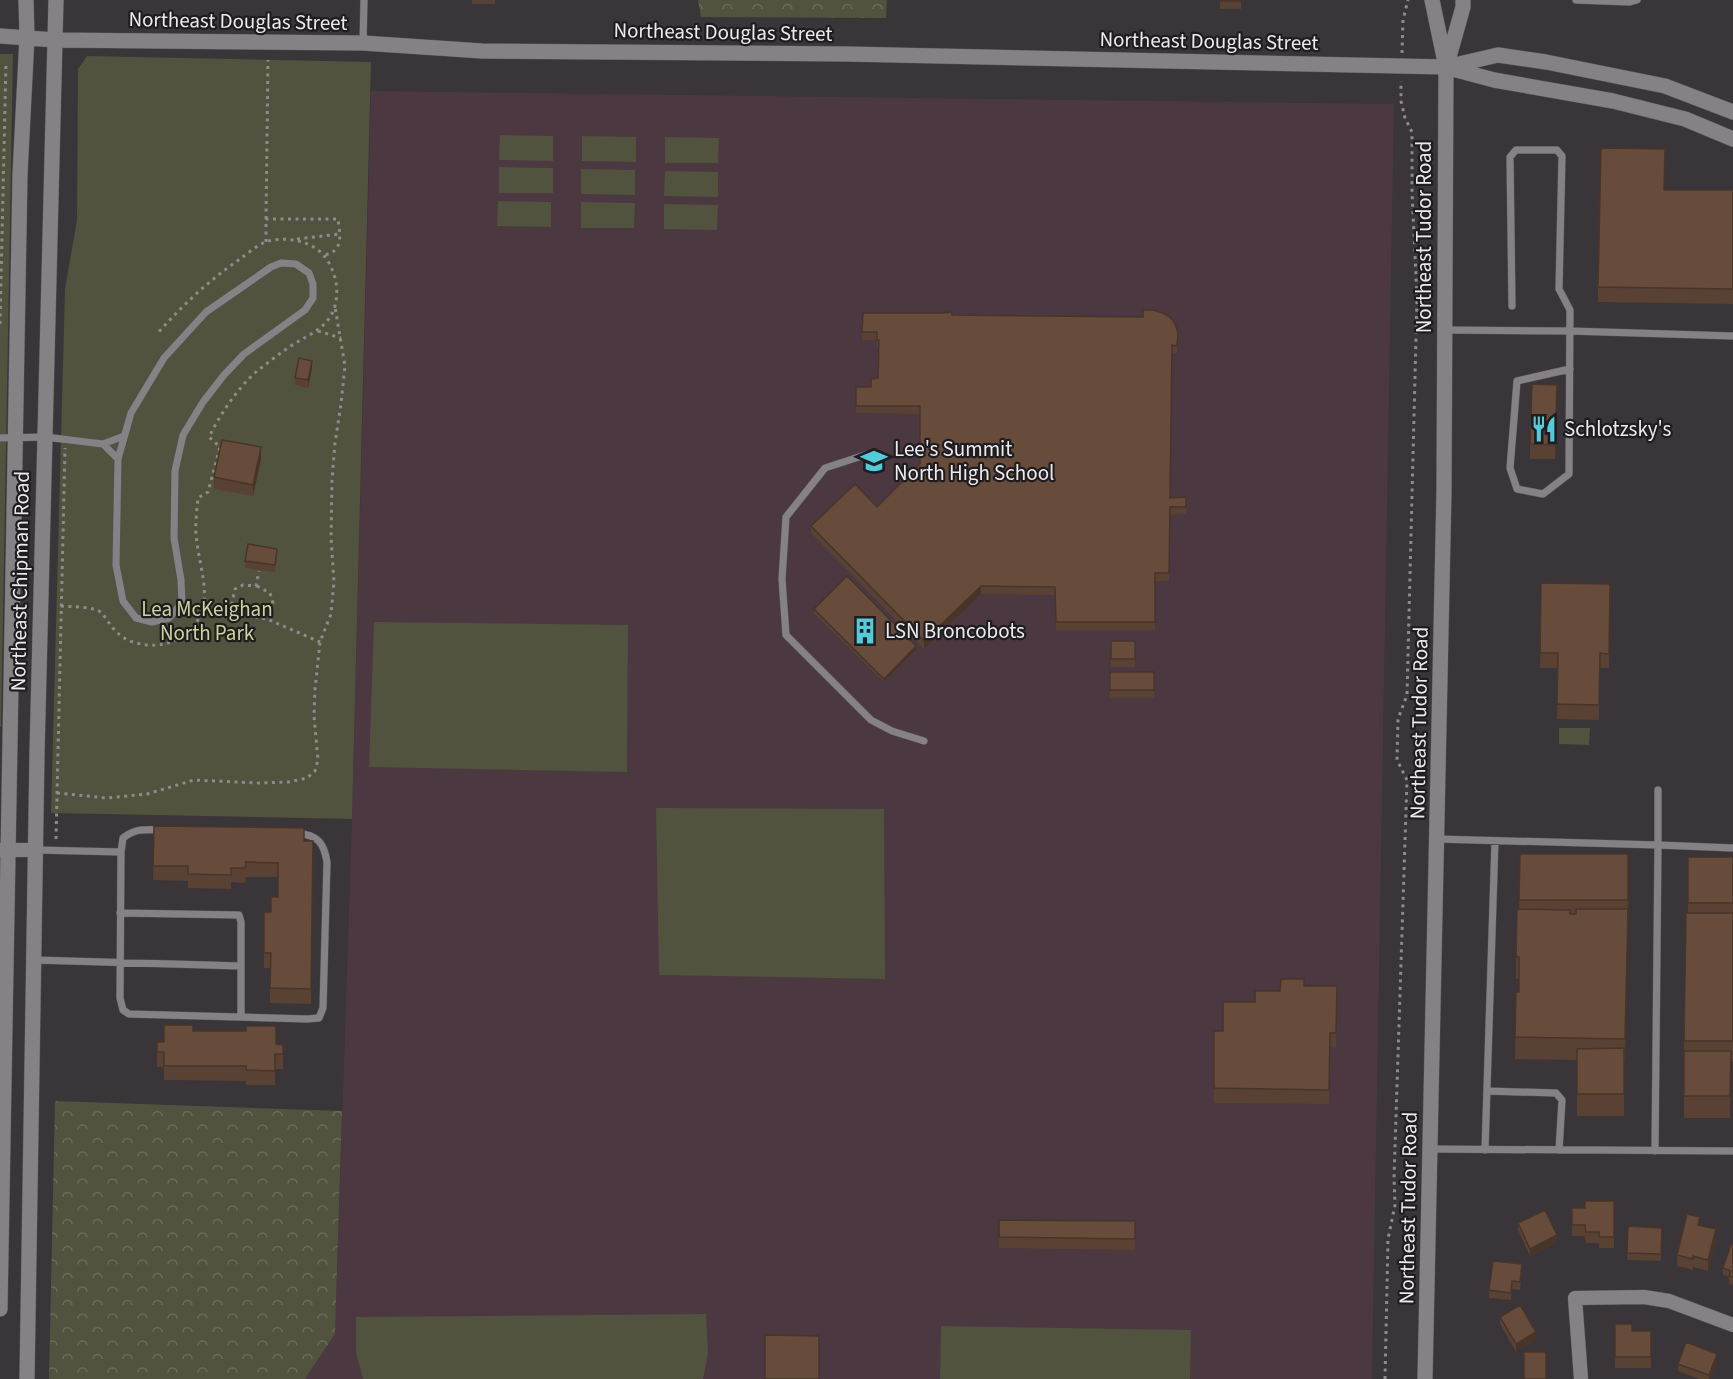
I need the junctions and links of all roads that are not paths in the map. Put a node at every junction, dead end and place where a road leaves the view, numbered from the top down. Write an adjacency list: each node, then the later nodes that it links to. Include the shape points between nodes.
1 (26, 0): 9 (main road, Northeast Chipman Road)
2 (56, 0): 10 (main road, Northeast Chipman Road)
3 (364, 0): 11 (lane)
4 (1432, 0): 12 (main road, Northeast Tudor Road)
5 (1463, 0): 12 (main road, Northeast Tudor Road)
6 (1576, 0): 7 (lane)
7 (1637, 0)
8 (0, 36): 9 (main road, Northeast Douglas Street)
9 (27, 37): 10 (main road, Northeast Douglas Street); 22 (main road, Northeast Chipman Road)
10 (55, 40): 11 (main road, Northeast Douglas Street); 21 (main road, Northeast Chipman Road)
11 (363, 43): 12 (main road, Northeast Douglas Street, via 482,51 846,54)
12 (1446, 67): 13 (main road, Northeast Douglas Street, via 1498,55 1546,62 1665,86); 14 (main road, Northeast Douglas Street, via 1674,117); 16 (main road, Northeast Tudor Road)
13 (1733, 112)
14 (1733, 140)
15 (1512, 306): 17 (lane, via 1510,157 1516,150 1557,150 1562,156 1559,289 1570,310)
16 (1445, 330): 17 (lane); 30 (main road, Northeast Tudor Road)
17 (1570, 331): 18 (lane); 19 (lane)
18 (1733, 336)
19 (1570, 369): 19 (lane, via 1569,474 1543,494 1517,489 1510,468 1517,381)
20 (124, 436): 23 (lane); 25 (lane); 25 (lane, via 131,413 165,358 206,312 271,267 296,264 309,273 313,298 305,310 244,354 203,402 183,435 175,471 174,538 182,603 169,618 152,622 136,618 123,601 116,565)
21 (45, 437): 22 (lane); 23 (lane); 35 (main road, Northeast Chipman Road)
22 (8, 438): 34 (main road, Northeast Chipman Road)
23 (103, 444): 25 (lane)
24 (868, 454): 26 (lane, via 825,468 786,517 782,579 786,635 871,720)
25 (118, 459)
26 (924, 741)
27 (1658, 790): 32 (lane)
28 (174, 831): 36 (lane, via 131,832 123,838)
29 (290, 833): 41 (lane, via 313,836 325,851 323,1008 318,1018)
30 (1437, 839): 31 (lane); 43 (main road, Northeast Tudor Road)
31 (1495, 841): 32 (lane); 42 (lane)
32 (1658, 845): 33 (lane); 46 (lane)
33 (1733, 848)
34 (5, 850): 35 (street); 48 (main road, Northeast Chipman Road)
35 (36, 850): 36 (lane); 38 (main road, Northeast Chipman Road)
36 (121, 852): 37 (lane)
37 (120, 913): 39 (lane); 40 (lane, via 239,915)
38 (34, 960): 39 (lane); 50 (main road, Northeast Chipman Road)
39 (120, 962): 40 (lane); 41 (lane, via 120,998 123,1010 129,1014)
40 (241, 966): 41 (lane)
41 (241, 1017)
42 (1487, 1091): 44 (lane); 45 (lane, via 1556,1093 1562,1100)
43 (1430, 1149): 44 (lane); 51 (main road, Northeast Tudor Road)
44 (1485, 1150): 45 (lane)
45 (1559, 1150): 46 (lane)
46 (1655, 1150): 47 (lane)
47 (1733, 1151)
48 (0, 1309)
49 (1733, 1325): 52 (street, via 1669,1301 1644,1297 1575,1298)
50 (27, 1379)
51 (1425, 1379)
52 (1581, 1379)

